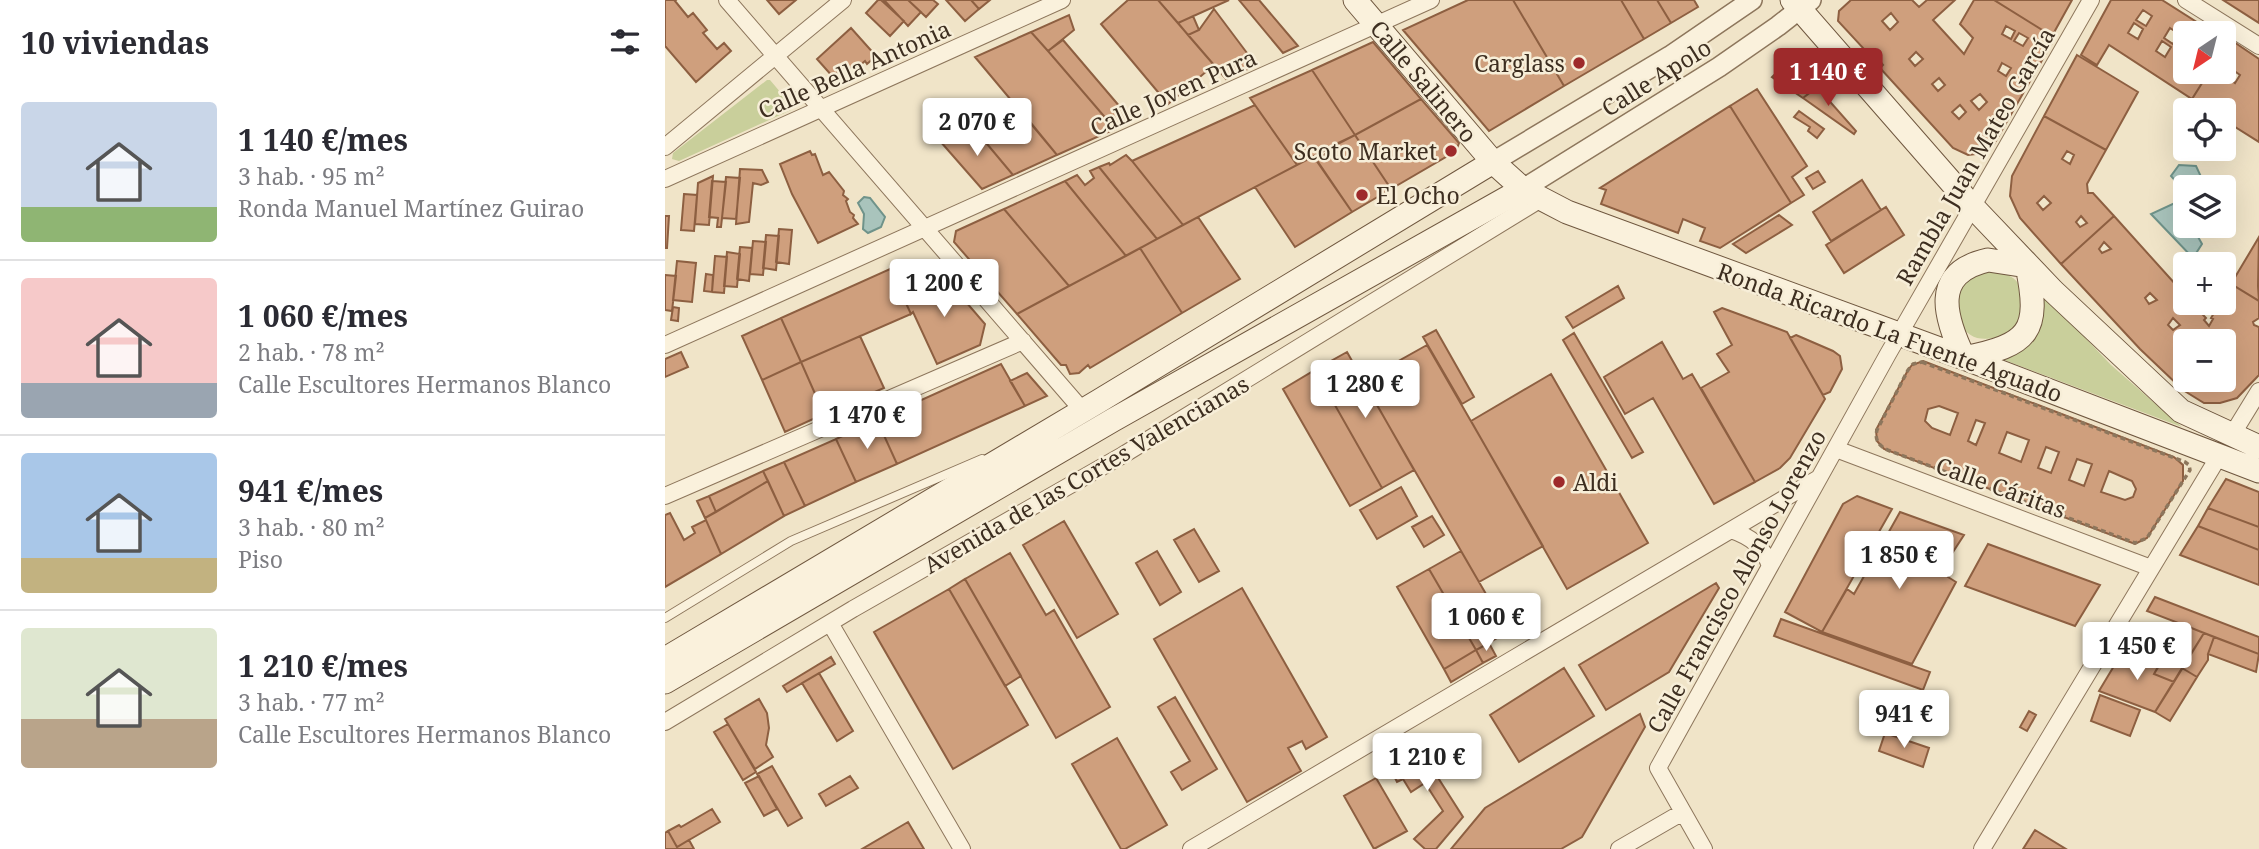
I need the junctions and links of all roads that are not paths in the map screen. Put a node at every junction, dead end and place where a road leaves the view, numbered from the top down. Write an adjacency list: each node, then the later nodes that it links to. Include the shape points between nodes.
1 (727, 0): 12 (street)
2 (843, 0): 12 (street)
3 (1062, 0): 13 (street, Calle Bella Antonia)
4 (1355, 0): 10 (main road, Calle Salinero)
5 (1431, 0): 10 (street, Calle Joven Pura)
6 (1752, 0): 15 (street, Calle Apolo, via 1670,56)
7 (2091, 0): 18 (street, Rambla Juan Mateo García)
8 (2186, 0): 11 (street)
9 (1801, 3): 17 (street, Calle Apolo, via 1719,67); 18 (main road)
10 (1376, 24): 15 (main road, Calle Salinero); 19 (street, Calle Joven Pura)
11 (2259, 46)
12 (776, 56): 13 (street); 14 (street)
13 (821, 109): 16 (street, Calle Bella Antonia); 19 (street)
14 (665, 147)
15 (1493, 162): 17 (main road, Calle Salinero); 26 (main road)
16 (665, 179)
17 (1532, 194): 21 (main road, Ronda Ricardo La Fuente Aguado, via 1567,212); 39 (street, Avenida de las Cortes Valencianas, via 1123,455); 41 (main road, Avenida de las Cortes Valencianas, via 1113,420)
18 (1972, 206): 20 (main road); 21 (street, Rambla Juan Mateo García)
19 (925, 228): 22 (street); 23 (street, Calle Joven Pura)
20 (2027, 266): 24 (main road, via 2034,298 2029,326 2009,346); 24 (main road, via 1988,261 1974,264 1951,283 1946,312); 28 (main road, via 2181,411)
21 (1899, 334): 24 (main road, Ronda Ricardo La Fuente Aguado); 30 (street, Calle Francisco Alonso Lorenzo)
22 (1023, 341): 26 (street); 34 (street)
23 (665, 345)
24 (1964, 358): 31 (main road, Ronda Ricardo La Fuente Aguado)
25 (2259, 391): 28 (street)
26 (1083, 411): 27 (main road)
27 (1056, 427): 38 (lane, via 791,541); 40 (main road)
28 (2232, 435): 29 (main road)
29 (2259, 447)
30 (1836, 449): 33 (street, Calle Francisco Alonso Lorenzo); 37 (street, Calle Cáritas)
31 (2219, 456): 32 (main road, Ronda Ricardo La Fuente Aguado); 37 (street)
32 (2259, 471)
33 (1820, 477): 35 (street); 36 (street, Calle Francisco Alonso Lorenzo)
34 (665, 496)
35 (1731, 530): 36 (street, via 1757,544); 45 (street)
36 (1770, 566): 43 (street, Calle Francisco Alonso Lorenzo, via 1658,768)
37 (2151, 568): 48 (street)
38 (665, 618)
39 (830, 623): 42 (street, Avenida de las Cortes Valencianas); 44 (street)
40 (665, 659)
41 (665, 682)
42 (665, 722)
43 (1683, 812): 46 (street); 47 (street, Calle Francisco Alonso Lorenzo)
44 (961, 849)
45 (1191, 849)
46 (1619, 849)
47 (1704, 849)
48 (1982, 849)

